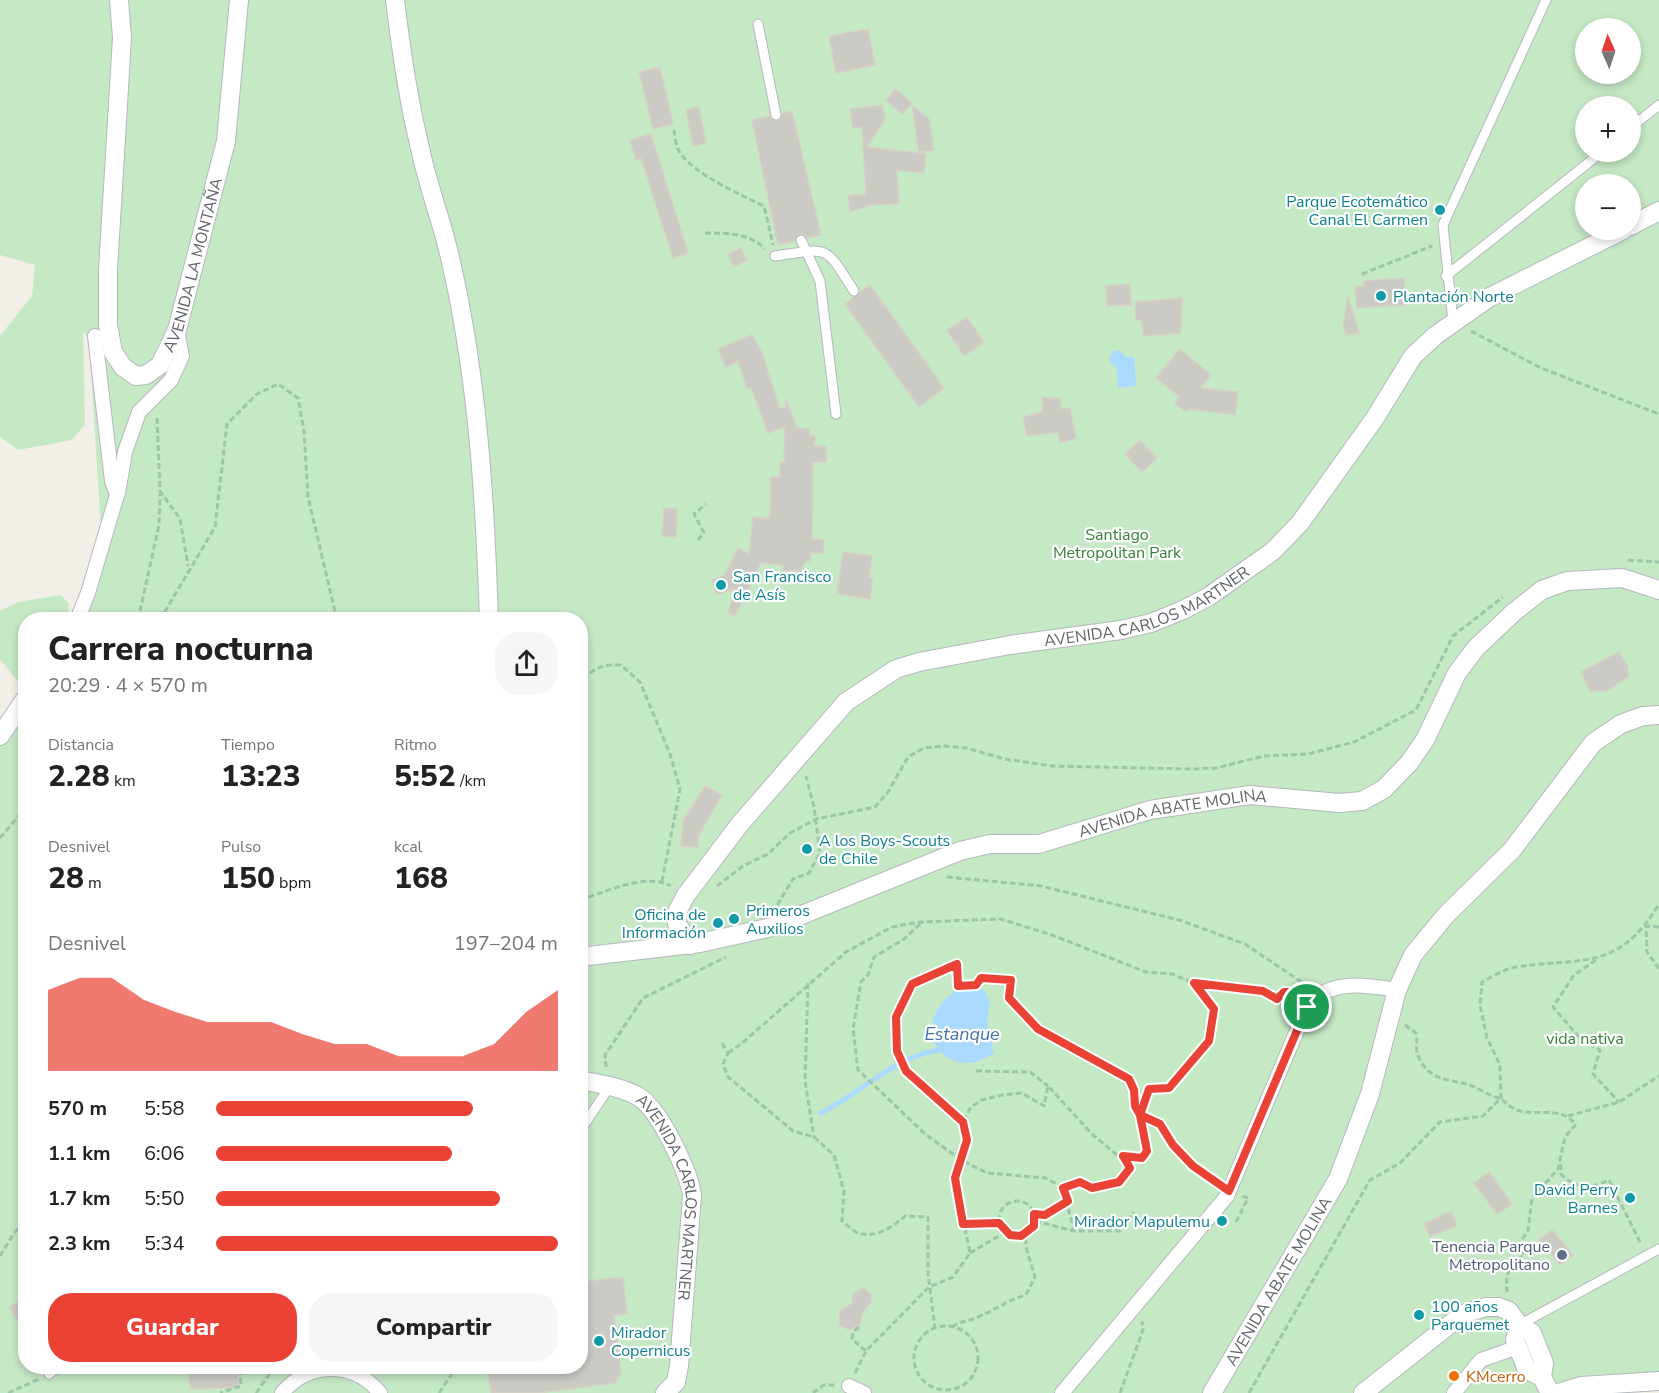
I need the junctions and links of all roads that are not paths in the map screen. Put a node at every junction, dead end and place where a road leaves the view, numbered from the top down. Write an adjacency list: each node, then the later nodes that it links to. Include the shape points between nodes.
1 (119, 0): 19 (street, AVENIDA LA MONTAÑA, via 122,38 108,270 109,339 123,367 136,376 146,375 160,365)
2 (239, 0): 19 (street, AVENIDA LA MONTAÑA, via 226,141)
3 (395, 0): 25 (street, via 400,50 420,151 452,262 471,364 481,448)
4 (1546, 0): 16 (lane, via 1443,225)
5 (758, 24): 7 (lane)
6 (1659, 105): 8 (lane)
7 (776, 115)
8 (1641, 119)
9 (1589, 162): 16 (lane)
10 (1659, 211): 11 (street)
11 (1641, 220)
12 (801, 240): 14 (lane)
13 (1603, 240): 18 (street, AVENIDA CARLOS MARTNER, via 1490,297)
14 (807, 251): 15 (lane); 17 (lane, via 822,250 832,256); 21 (lane, via 820,281)
15 (776, 256)
16 (1446, 276): 18 (lane)
17 (854, 291)
18 (1453, 322): 29 (street, AVENIDA CARLOS MARTNER, via 1413,356 1375,418 1300,523 1273,550 1208,597 1151,623 1121,630 1010,645 896,669 846,702 740,824 686,895 678,910 677,924)
19 (177, 330): 22 (street, via 182,356 171,380 140,412 125,452)
20 (95, 336): 22 (street, via 112,481)
21 (836, 414)
22 (117, 495): 24 (street)
23 (1659, 590): 29 (street, AVENIDA ABATE MOLINA, via 1623,578 1567,581 1542,590 1476,648 1457,673 1425,740 1409,763 1384,789 1362,801 1339,803 1250,795 1150,810 1039,844 990,844 960,851 772,927)
24 (80, 612)
25 (489, 612)
26 (18, 709): 28 (street)
27 (1659, 715): 31 (street, AVENIDA ABATE MOLINA, via 1621,724 1593,743 1512,850 1446,915 1413,955)
28 (0, 736)
29 (690, 945): 30 (street, AVENIDA ABATE MOLINA)
30 (588, 956)
31 (1397, 990): 48 (street, via 1355,983 1317,993 1307,1007 1229,1191); 49 (street, AVENIDA ABATE MOLINA, via 1370,1094 1338,1179)
32 (608, 1078): 33 (street, AVENIDA CARLOS MARTNER); 34 (lane); 46 (street, AVENIDA CARLOS MARTNER, via 641,1098 659,1121 691,1183 679,1366 676,1382)
33 (588, 1079)
34 (588, 1116)
35 (1659, 1249): 36 (lane)
36 (1514, 1318): 37 (street); 42 (street, via 1532,1333 1544,1363); 50 (street, via 1498,1307 1463,1314)
37 (1518, 1347): 42 (street, via 1527,1370); 51 (street, via 1481,1360)
38 (309, 1374): 44 (street)
39 (356, 1374): 45 (street, via 369,1379)
40 (1659, 1381): 41 (street)
41 (1614, 1383): 52 (street); 53 (lane)
42 (1546, 1385)
43 (849, 1386): 47 (street)
44 (282, 1393)
45 (380, 1393)
46 (665, 1393)
47 (864, 1393)
48 (1062, 1393)
49 (1212, 1393)
50 (1363, 1393)
51 (1454, 1393)
52 (1558, 1393)
53 (1596, 1393)

